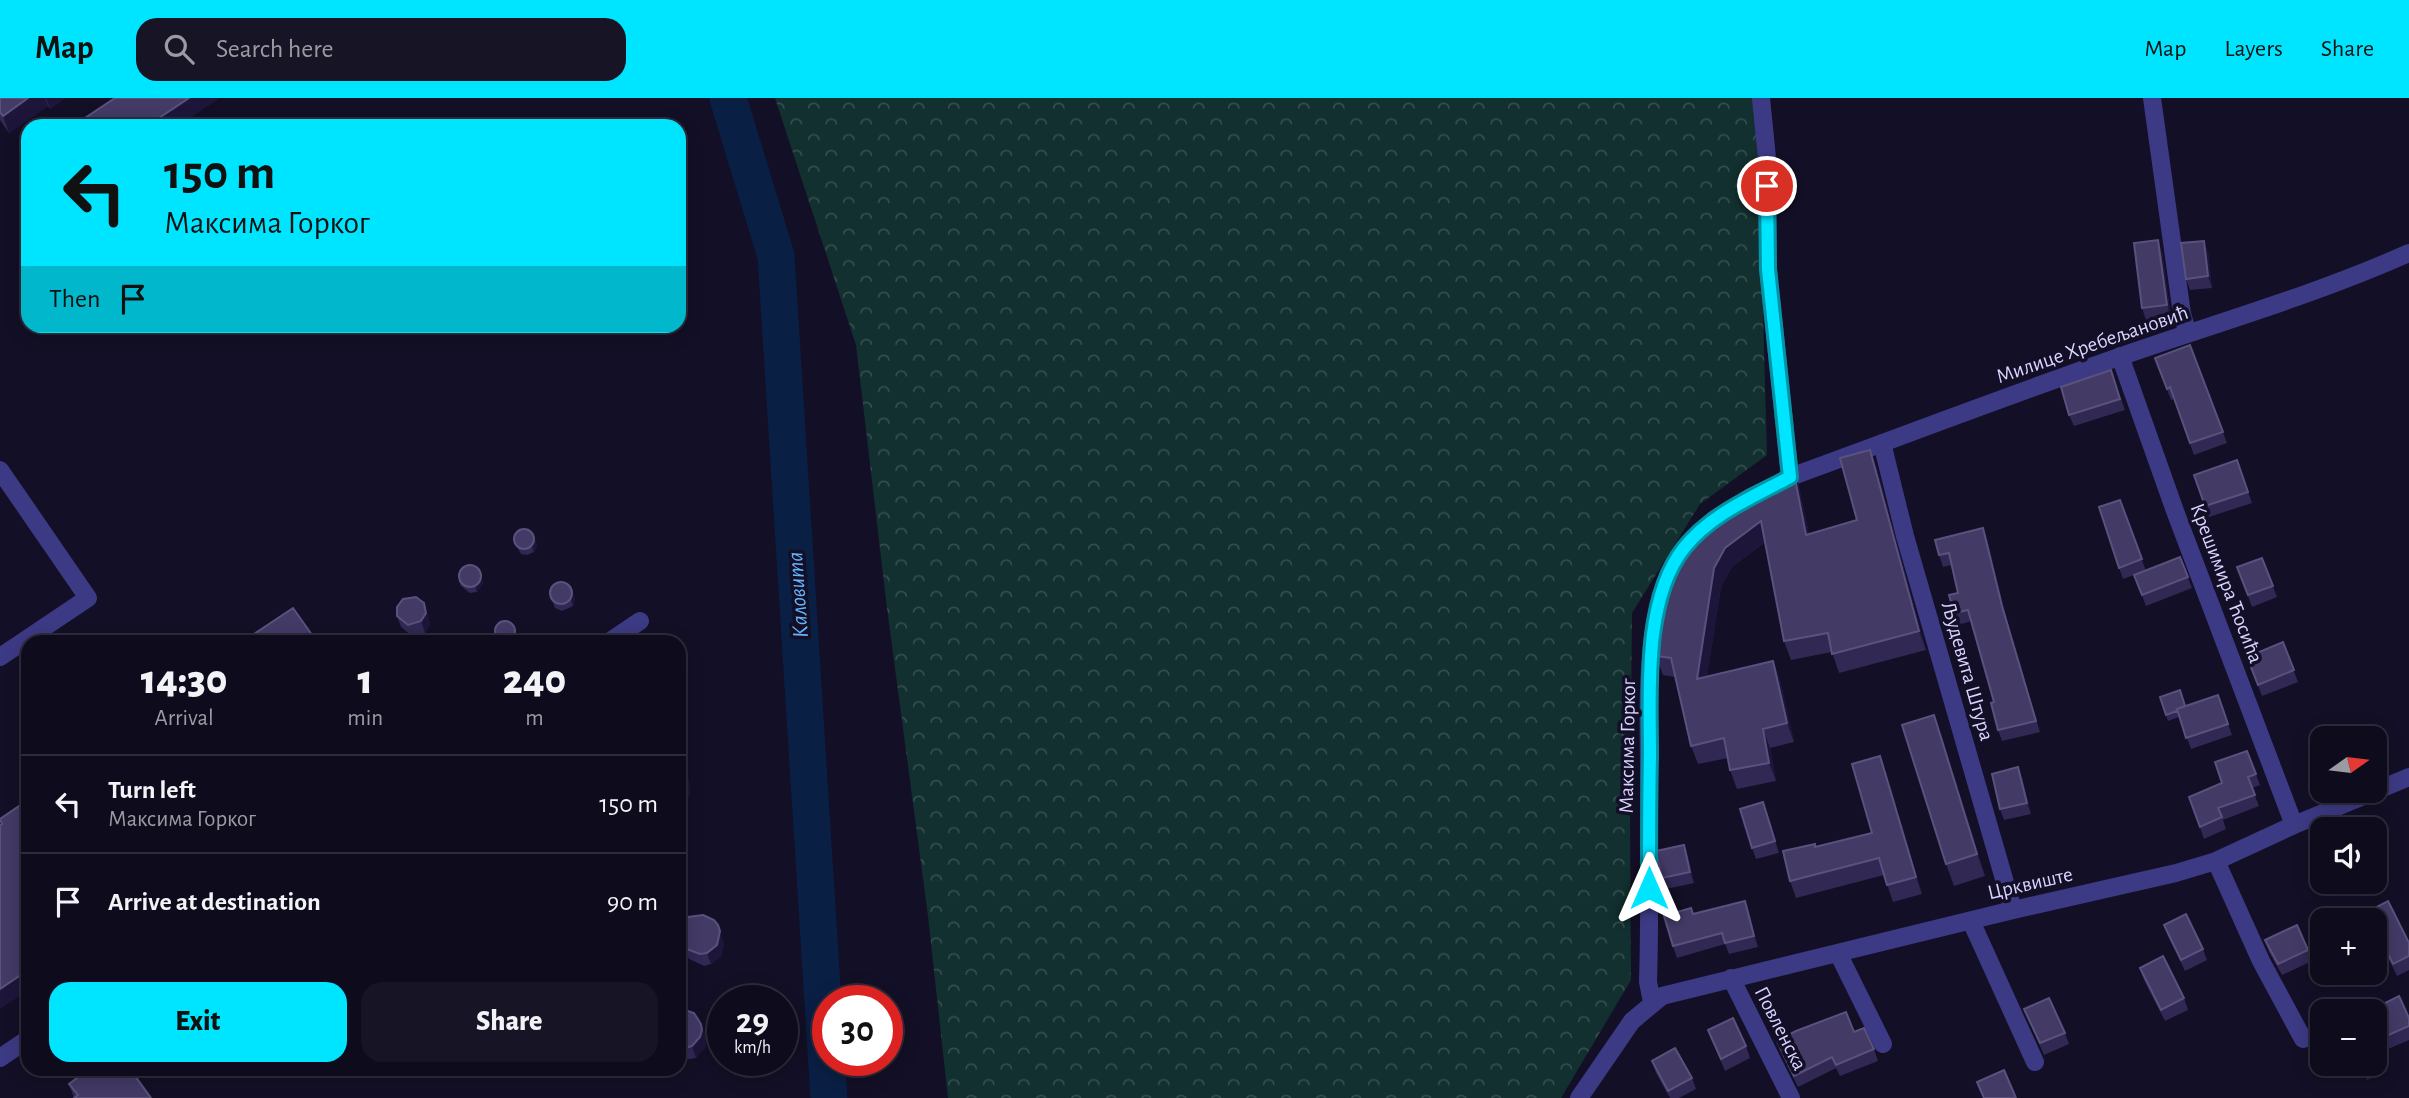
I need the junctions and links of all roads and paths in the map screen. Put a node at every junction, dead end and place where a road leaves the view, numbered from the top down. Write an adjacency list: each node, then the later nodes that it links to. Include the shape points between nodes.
1 (1761, 98): 8 (street, via 1767,158 1768,269)
2 (2152, 98): 4 (street)
3 (2409, 253): 4 (street, Милице Хребељановић, via 2347,280)
4 (2188, 334): 5 (street, Милице Хребељановић)
5 (2120, 356): 6 (street, Милице Хребељановић); 17 (street, Крешимира Ћосића)
6 (1882, 443): 8 (street, Милице Хребељановић); 19 (street, Људевита Штура)
7 (0, 470): 12 (street, via 88,598)
8 (1790, 477): 9 (street)
9 (1765, 490)
10 (1703, 528): 23 (street, Максима Горког, via 1672,566 1655,626 1650,677 1648,982)
11 (640, 621): 13 (street)
12 (33, 635)
13 (620, 635)
14 (21, 643): 15 (street)
15 (0, 657)
16 (2409, 777): 17 (street, Црквиште)
17 (2294, 825): 18 (street, Црквиште)
18 (2216, 861): 19 (street, Црквиште); 24 (street)
19 (2013, 910): 20 (street, Црквиште)
20 (1970, 921): 21 (street, Црквиште); 28 (street)
21 (1839, 953): 22 (street, Црквиште); 26 (street)
22 (1731, 978): 23 (street, Црквиште); 30 (street, Повленска)
23 (1652, 1002): 29 (street, via 1632,1021)
24 (2302, 1038)
25 (21, 1043): 27 (street)
26 (1883, 1044)
27 (0, 1058)
28 (2035, 1062)
29 (1580, 1098)
30 (1791, 1098)

